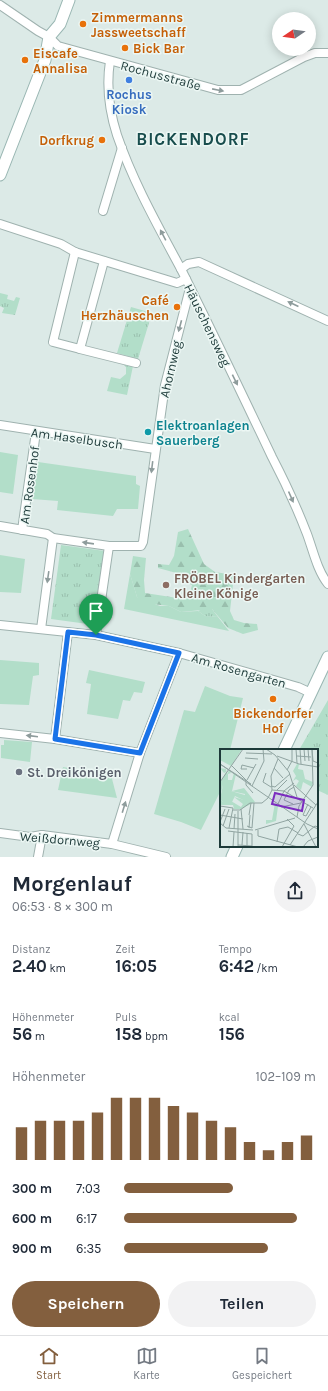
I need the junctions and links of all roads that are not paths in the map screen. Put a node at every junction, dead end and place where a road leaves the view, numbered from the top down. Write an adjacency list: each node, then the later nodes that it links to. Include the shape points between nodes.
1 (69, 0): 3 (street, via 60,24)
2 (0, 5): 3 (street, Rochusstraße)
3 (49, 37): 5 (street, Rochusstraße, via 58,46); 7 (street, via 45,60)
4 (328, 53): 5 (street, Rochusstraße, one-way to 4, via 230,91 241,90 309,55)
5 (110, 61): 6 (street, Häuschensweg, via 108,100)
6 (122, 148): 8 (street); 12 (street, Häuschensweg, one-way to 6, via 150,211)
7 (0, 175)
8 (102, 211)
9 (0, 224): 10 (street, via 61,244)
10 (75, 252): 11 (street); 16 (street, via 53,342)
11 (104, 261): 13 (street, via 177,283); 16 (street)
12 (181, 269): 13 (street, Häuschensweg); 15 (street, one-way to 12, via 199,262 188,264)
13 (186, 279): 14 (street, Häuschensweg)
14 (190, 288): 20 (street, Ahornweg, one-way to 20, via 165,385); 26 (street, Häuschensweg, one-way to 26, via 276,464 307,534 322,577)
15 (328, 321)
16 (80, 349): 17 (street)
17 (136, 364)
18 (0, 425): 19 (street, Am Haselbusch)
19 (36, 432): 20 (street, Am Haselbusch); 22 (street, Am Rosenhof)
20 (155, 449): 25 (street, Ahornweg, one-way to 25)
21 (0, 526): 22 (street)
22 (22, 530): 23 (street, Am Rosenhof, via 47,534)
23 (53, 538): 24 (street, Am Rosenhof, one-way to 23); 28 (street, one-way to 28)
24 (109, 546): 25 (street, Am Rosenhof); 30 (street)
25 (141, 546)
26 (328, 584)
27 (0, 625): 28 (street, Am Rosengarten)
28 (41, 629): 29 (street, Am Rosengarten)
29 (68, 632): 30 (street, Am Rosengarten); 35 (street)
30 (96, 635): 31 (street, Am Rosengarten)
31 (179, 653): 33 (street, Am Rosengarten); 37 (street)
32 (328, 657): 33 (street)
33 (311, 693): 36 (street)
34 (0, 733): 35 (street, one-way to 34)
35 (55, 739): 37 (street)
36 (284, 749)
37 (140, 753): 40 (street, one-way to 37)
38 (0, 833): 39 (street, Weißdornweg, via 30,837)
39 (42, 835): 40 (street, Weißdornweg); 42 (street)
40 (112, 844): 43 (street, Weißdornweg)
41 (237, 847): 44 (street)
42 (38, 857)
43 (166, 857)
44 (232, 857)

